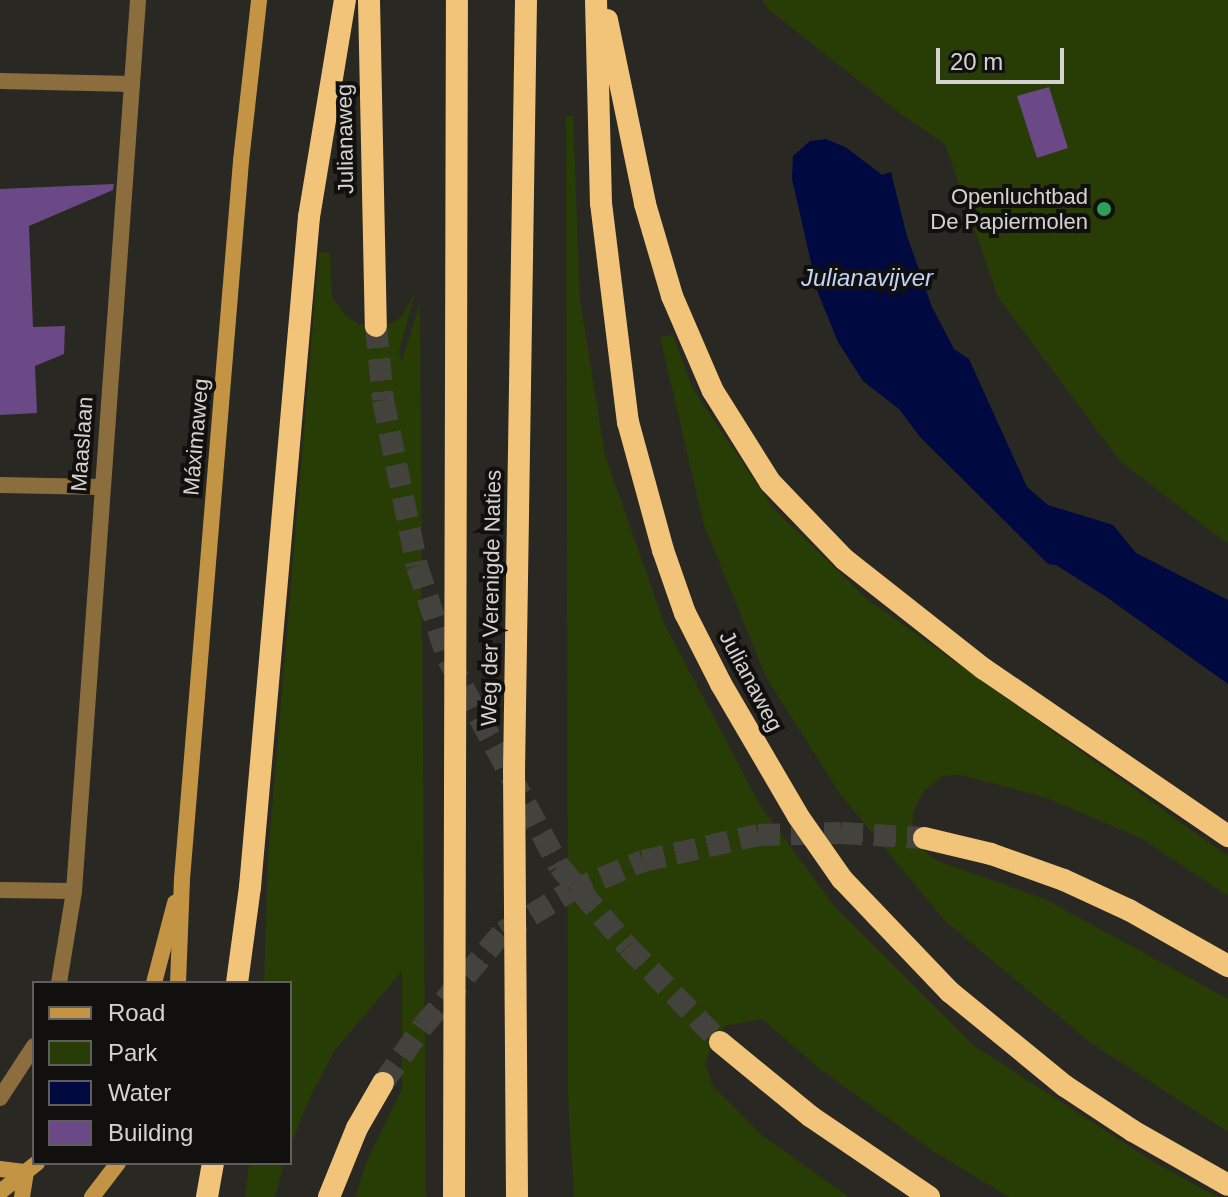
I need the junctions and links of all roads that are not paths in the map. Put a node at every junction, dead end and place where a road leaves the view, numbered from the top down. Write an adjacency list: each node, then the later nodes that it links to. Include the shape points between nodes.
1 (138, 0): 10 (street, Maaslaan)
2 (259, 0): 16 (main road, Máximaweg)
3 (345, 0): 23 (highway, via 309,217)
4 (369, 0): 11 (highway, Julianaweg)
5 (457, 0): 38 (highway, Weg der Verenigde Naties)
6 (526, 0): 39 (highway, Weg der Verenigde Naties, via 514,772)
7 (596, 0): 32 (highway, Julianaweg, via 601,203 628,422 685,613 721,684 798,816 842,879 950,992 1065,1086)
8 (602, 0): 14 (highway, via 645,204 672,296 713,391 770,482 844,559 984,669)
9 (0, 81): 10 (street)
10 (132, 84): 13 (street, Maaslaan)
11 (376, 326)
12 (0, 485): 13 (street)
13 (100, 487): 18 (street, Maaslaan)
14 (1228, 836)
15 (924, 838): 19 (highway, via 1064,880)
16 (182, 879): 21 (main road, Máximaweg); 22 (main road, Máximaweg)
17 (0, 890): 18 (street)
18 (74, 891): 20 (street, Maaslaan)
19 (1228, 966)
20 (59, 981)
21 (155, 981)
22 (178, 981)
23 (237, 981)
24 (720, 1042): 40 (highway, via 810,1116)
25 (32, 1049): 27 (street)
26 (383, 1083): 37 (highway, via 357,1128)
27 (0, 1098)
28 (116, 1165): 35 (main road)
29 (213, 1165): 36 (highway)
30 (32, 1168): 31 (main road); 33 (main road); 34 (main road)
31 (0, 1169)
32 (1228, 1185)
33 (0, 1192)
34 (22, 1197)
35 (92, 1197)
36 (207, 1197)
37 (329, 1197)
38 (454, 1197)
39 (517, 1197)
40 (929, 1197)

